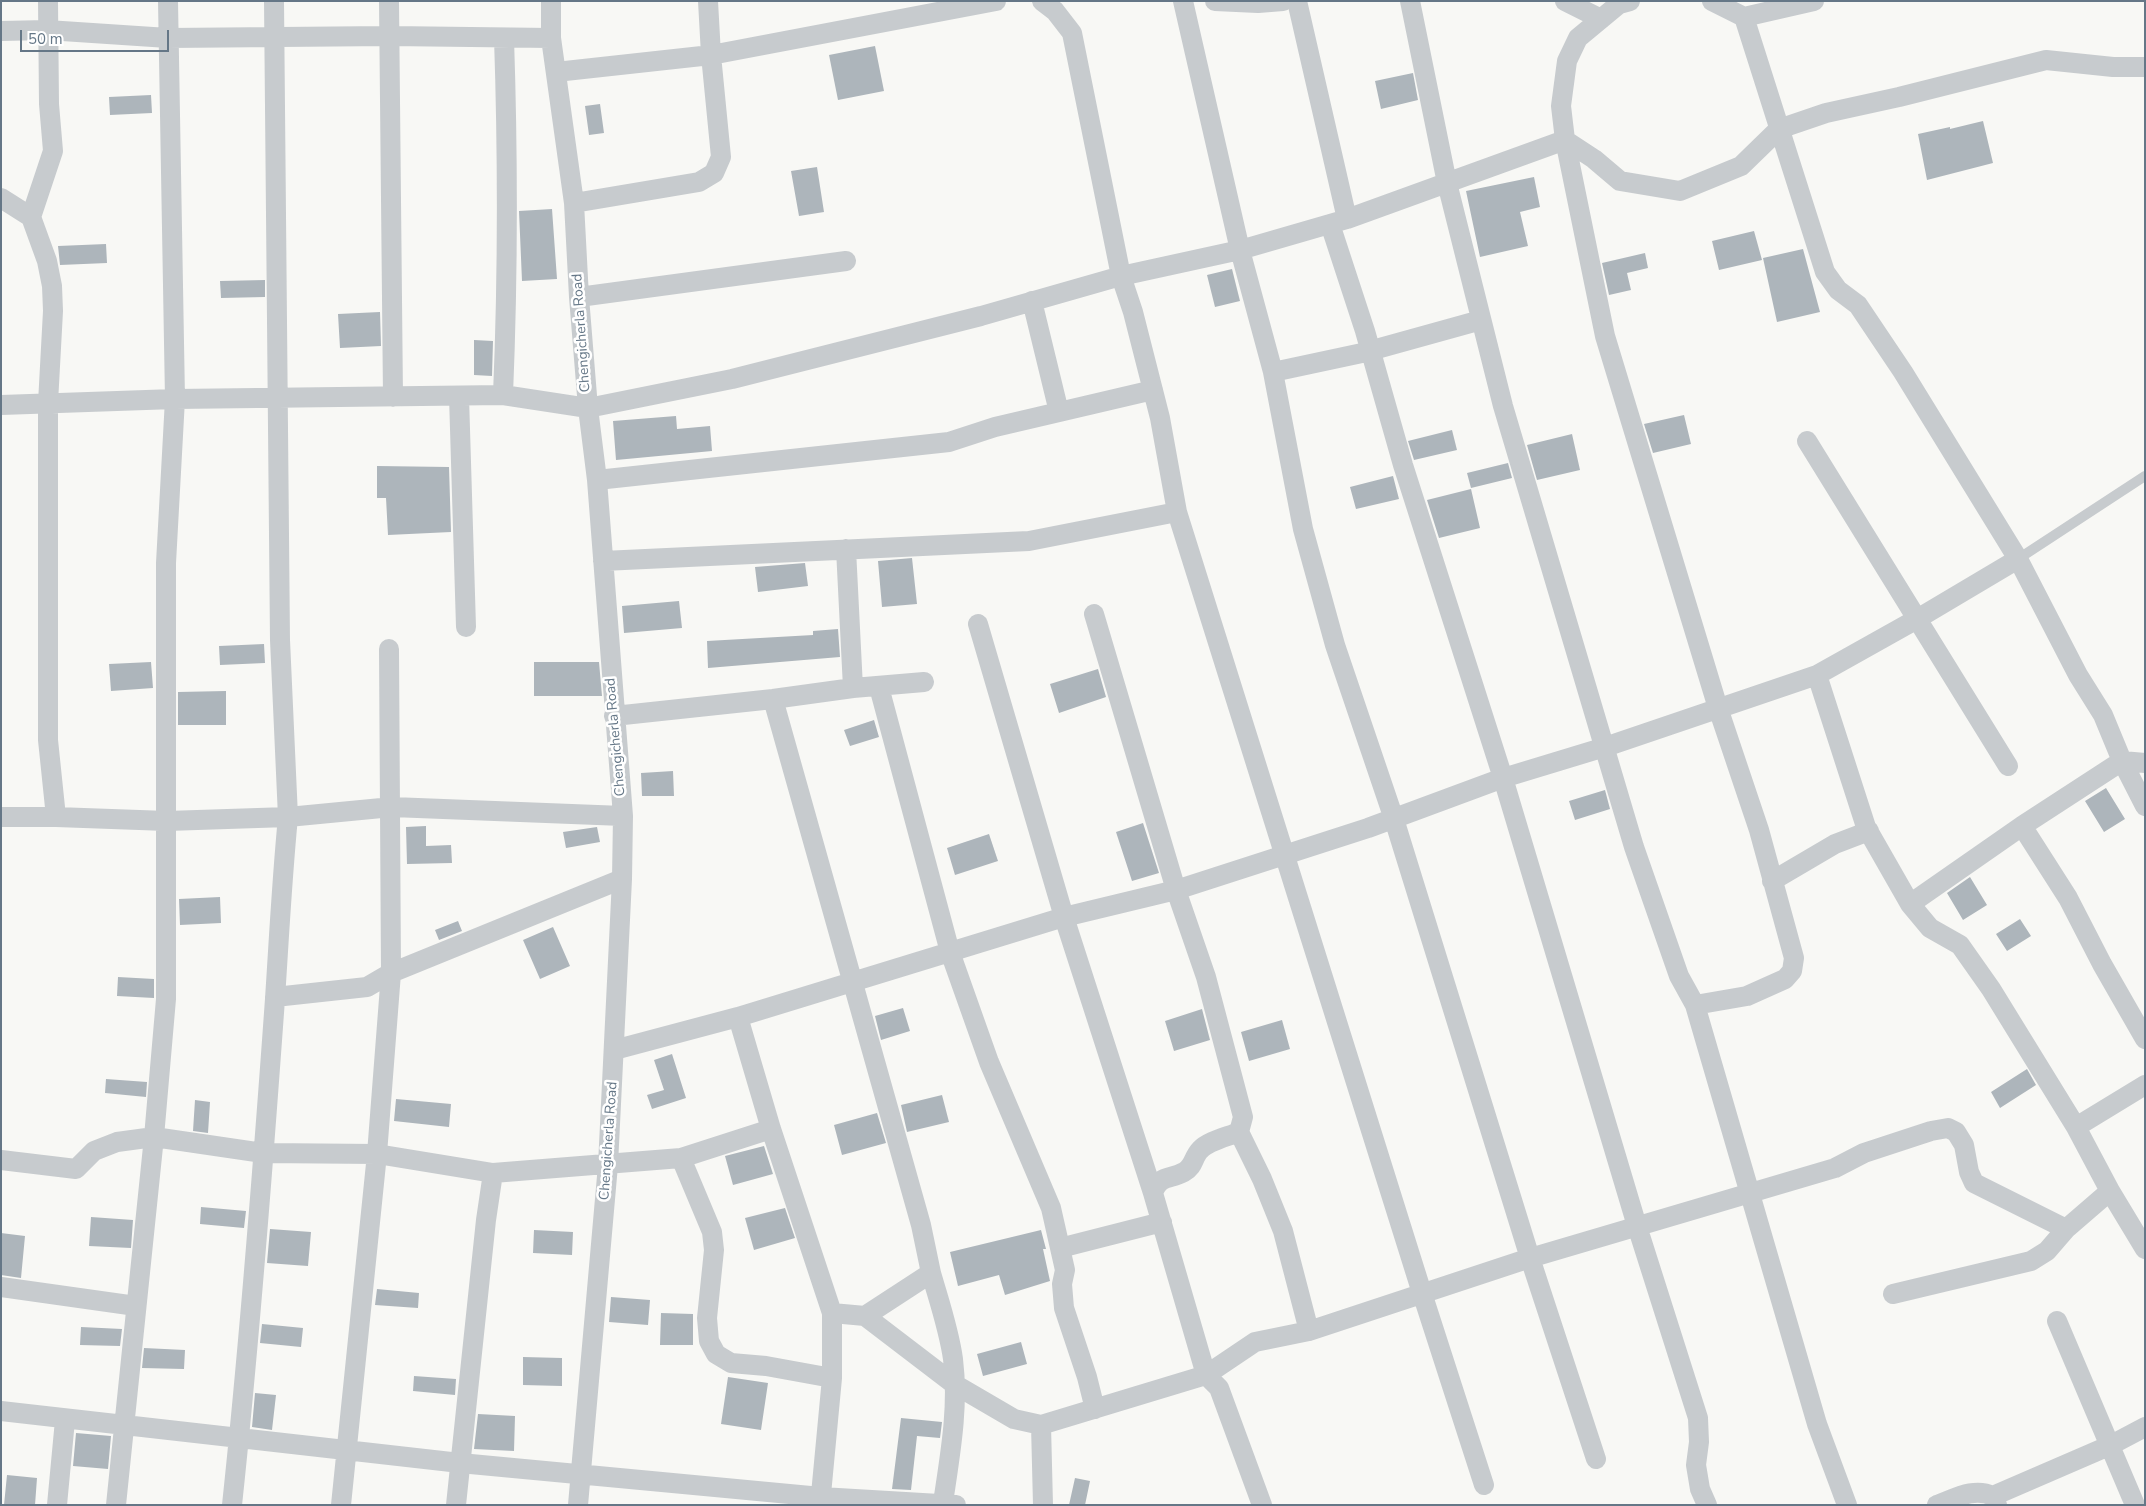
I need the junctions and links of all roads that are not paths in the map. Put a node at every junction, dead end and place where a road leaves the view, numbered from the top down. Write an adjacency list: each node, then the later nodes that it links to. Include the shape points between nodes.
1 (48, 1): 20 (street)
2 (168, 1): 24 (street)
3 (274, 1): 23 (street)
4 (389, 1): 22 (street)
5 (551, 1): 26 (street, Chengicherla Road)
6 (708, 1): 27 (street)
7 (996, 1): 27 (street)
8 (1042, 1): 39 (street, via 1055,11 1072,34)
9 (1183, 1): 37 (street)
10 (1216, 1): 11 (street)
11 (1282, 1)
12 (1297, 1): 36 (street)
13 (1410, 1): 32 (street)
14 (1565, 1): 19 (street)
15 (1630, 1): 19 (street, via 1619,4)
16 (1712, 1): 18 (street)
17 (1814, 1): 18 (street)
18 (1744, 17): 30 (street)
19 (1601, 19): 31 (street, via 1578,38 1568,61 1561,106)
20 (47, 30): 21 (street); 24 (street); 35 (street, via 54,151)
21 (1, 31)
22 (390, 36): 23 (street); 25 (street); 48 (street)
23 (274, 37): 24 (street); 49 (street)
24 (168, 38): 50 (street)
25 (504, 38): 26 (street); 46 (street, via 508,177)
26 (551, 38): 29 (street, Chengicherla Road)
27 (711, 55): 29 (street); 34 (street, via 721,157 714,173 699,182)
28 (2145, 67): 30 (street, via 2046,60 1826,113)
29 (556, 72): 34 (street, Chengicherla Road)
30 (1779, 129): 31 (street, via 1741,166 1680,191 1620,180); 60 (street, via 1825,272 1838,290 1858,305)
31 (1565, 140): 32 (street); 72 (street, via 1605,336)
32 (1446, 183): 36 (street); 42 (street)
33 (1, 198): 35 (street)
34 (574, 204): 40 (street, Chengicherla Road)
35 (31, 217): 51 (street, via 52,286)
36 (1338, 222): 37 (street); 43 (street)
37 (1240, 250): 39 (street); 44 (street)
38 (846, 262): 40 (street)
39 (1121, 276): 41 (street); 45 (street)
40 (579, 297): 53 (street, Chengicherla Road)
41 (1032, 302): 53 (street, via 732,379); 54 (street)
42 (1480, 320): 43 (street); 74 (street)
43 (1370, 350): 44 (street); 78 (street, via 1403,466)
44 (1273, 372): 85 (street, via 1303,529 1335,645)
45 (1153, 390): 54 (street); 58 (street)
46 (503, 395): 47 (street); 53 (street)
47 (459, 396): 48 (street); 65 (street)
48 (393, 397): 49 (street)
49 (279, 398): 50 (street); 84 (street, via 280,640)
50 (175, 400): 51 (street); 86 (street, via 166,563)
51 (48, 403): 52 (street); 83 (street, via 48,740)
52 (1, 405)
53 (588, 408): 57 (street, Chengicherla Road)
54 (1059, 412): 57 (street, via 949,442)
55 (1807, 441): 63 (street)
56 (2145, 476): 60 (lane)
57 (597, 480): 61 (street, Chengicherla Road)
58 (1177, 512): 59 (street, via 1029,541); 89 (street)
59 (846, 549): 61 (street); 70 (street)
60 (2018, 559): 63 (street); 75 (street, via 2078,675 2103,715)
61 (603, 561): 73 (street, Chengicherla Road)
62 (1094, 614): 92 (street)
63 (1917, 620): 67 (street); 77 (street)
64 (978, 624): 94 (street)
65 (466, 627)
66 (389, 649): 80 (street)
67 (1817, 674): 72 (street); 88 (street)
68 (924, 682): 69 (street)
69 (879, 687): 70 (street); 95 (street)
70 (853, 688): 71 (street)
71 (773, 699): 73 (street); 97 (street)
72 (1718, 708): 74 (street); 91 (street)
73 (614, 716): 81 (street, Chengicherla Road)
74 (1605, 747): 78 (street); 99 (street, via 1634,847 1679,976)
75 (2122, 761): 76 (street); 79 (street); 87 (street)
76 (2145, 763)
77 (2008, 766)
78 (1503, 778): 85 (street); 118 (street)
79 (2145, 806)
80 (392, 807): 81 (street); 84 (street); 96 (street)
81 (623, 816): 90 (street, Chengicherla Road)
82 (1, 817): 83 (street)
83 (56, 817): 86 (street)
84 (288, 818): 86 (street); 98 (street)
85 (1394, 818): 89 (street); 122 (street)
86 (167, 821): 107 (street, via 166,999)
87 (2022, 826): 93 (street); 101 (street, via 2068,898)
88 (1868, 831): 91 (street, via 1836,844); 93 (street)
89 (1285, 855): 92 (street); 125 (street)
90 (622, 879): 96 (street); 102 (street, Chengicherla Road)
91 (1772, 881): 99 (street, via 1794,958 1792,971 1786,979 1747,996)
92 (1176, 890): 94 (street); 106 (street, via 1206,977 1224,1043 1243,1117)
93 (1910, 904): 104 (street, via 1930,928 1960,944 1991,988)
94 (1064, 917): 95 (street); 115 (street)
95 (950, 952): 97 (street); 120 (street, via 989,1062 1051,1208)
96 (392, 974): 98 (street, via 367,988); 109 (street)
97 (852, 984): 100 (street); 123 (street, via 921,1225)
98 (275, 997): 108 (street)
99 (1695, 1005): 116 (street)
100 (738, 1017): 102 (street); 105 (street)
101 (2145, 1039)
102 (614, 1050): 112 (street, Chengicherla Road)
103 (2145, 1086): 104 (street)
104 (2076, 1127): 114 (street)
105 (771, 1129): 110 (street); 128 (street)
106 (1239, 1132): 115 (street, via 1201,1149 1189,1169 1163,1179); 131 (street, via 1283,1231)
107 (154, 1137): 108 (street); 111 (street, via 117,1142 94,1151 76,1169); 127 (street)
108 (262, 1152): 109 (street); 141 (street)
109 (377, 1154): 113 (street); 143 (street)
110 (681, 1158): 112 (street); 133 (street, via 712,1232 714,1250 707,1318 709,1341 716,1354 731,1363)
111 (1, 1160)
112 (608, 1165): 113 (street); 146 (street, Chengicherla Road)
113 (493, 1173): 145 (street)
114 (2110, 1191): 119 (street); 121 (street)
115 (1154, 1193): 117 (street)
116 (1749, 1193): 118 (street); 119 (street, via 1835,1168 1864,1153 1948,1128 1956,1132 1964,1145 1974,1184); 160 (street, via 1817,1424)
117 (1162, 1222): 120 (street); 132 (street)
118 (1637, 1226): 122 (street); 159 (street, via 1698,1418 1696,1465 1700,1489)
119 (2066, 1229): 126 (street, via 2047,1251 2031,1261)
120 (1060, 1248): 135 (street, via 1065,1270 1062,1284 1064,1308)
121 (2145, 1248)
122 (1530, 1258): 125 (street); 144 (street)
123 (931, 1273): 129 (street); 134 (street, via 953,1359)
124 (1, 1287): 127 (street)
125 (1422, 1293): 131 (street); 147 (street)
126 (1893, 1294)
127 (136, 1306): 138 (street)
128 (832, 1313): 129 (street); 133 (street)
129 (865, 1316): 134 (street)
130 (2057, 1321): 142 (street)
131 (1309, 1331): 132 (street, via 1255,1342)
132 (1206, 1375): 135 (street); 158 (street, via 1219,1388)
133 (832, 1378): 149 (street)
134 (954, 1384): 139 (street, via 1014,1419); 150 (street)
135 (1095, 1408): 139 (street)
136 (1, 1411): 137 (street)
137 (65, 1420): 138 (street); 151 (street)
138 (123, 1425): 141 (street); 152 (street)
139 (1041, 1425): 157 (street)
140 (2145, 1427): 142 (street)
141 (239, 1438): 143 (street); 153 (street)
142 (2111, 1445): 148 (street); 162 (street)
143 (346, 1451): 145 (street); 154 (street)
144 (1596, 1459)
145 (460, 1463): 146 (street); 155 (street)
146 (581, 1473): 149 (street); 156 (street, Chengicherla Road)
147 (1484, 1485)
148 (1995, 1500): 161 (street, via 1984,1492 1974,1492)
149 (820, 1501): 150 (street)
150 (950, 1504)
151 (57, 1505)
152 (116, 1505)
153 (232, 1505)
154 (341, 1505)
155 (456, 1505)
156 (578, 1505)
157 (1043, 1505)
158 (1262, 1505)
159 (1707, 1505)
160 (1847, 1505)
161 (1937, 1505)
162 (2135, 1505)

